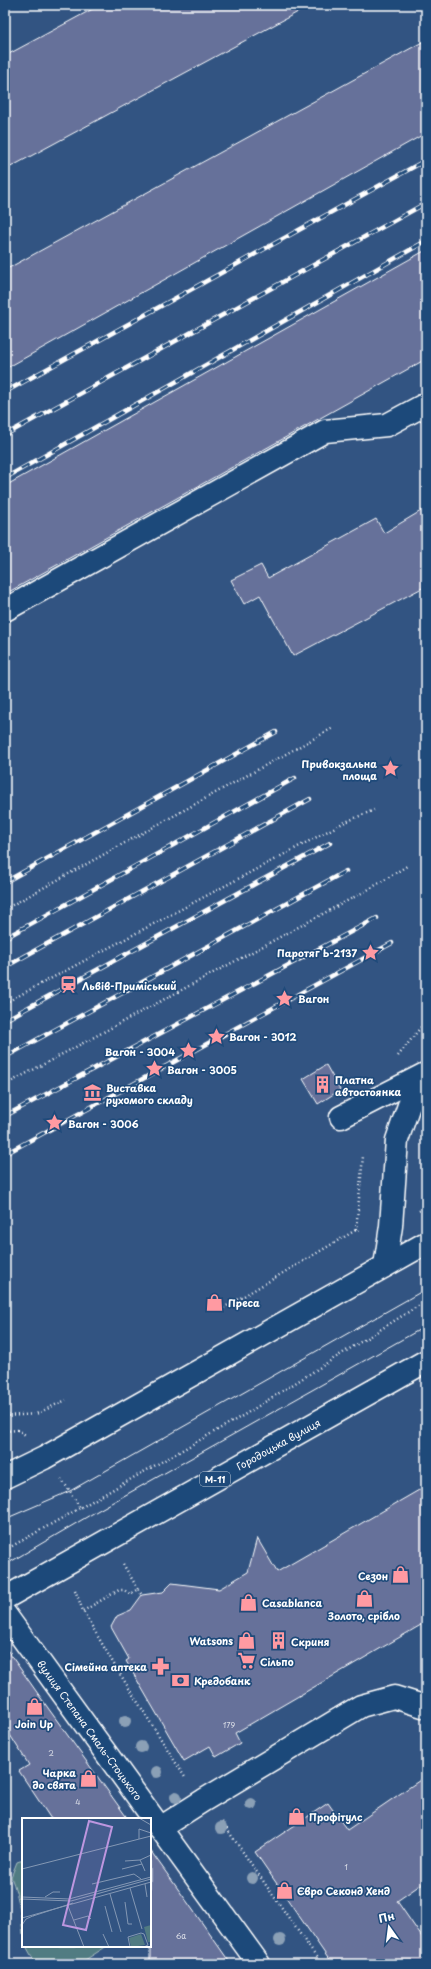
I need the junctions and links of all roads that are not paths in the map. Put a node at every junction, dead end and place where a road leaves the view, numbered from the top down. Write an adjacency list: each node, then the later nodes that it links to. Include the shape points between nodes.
1 (426, 404): 2 (main road, via 387,425 325,430)
2 (5, 610)
3 (422, 1076): 4 (main road); 6 (main road, via 397,1140 391,1226)
4 (340, 1117)
5 (426, 1243): 6 (main road)
6 (385, 1266): 8 (main road, via 44,1458)
7 (426, 1360): 9 (main road, Городоцька вулиця / М-11)
8 (5, 1477)
9 (5, 1598)
10 (5, 1614): 12 (main road, вулиця Степана Смаль-Стоцького)
11 (426, 1707): 12 (main road, via 394,1697 361,1706)
12 (160, 1828): 13 (main road, вулиця Степана Смаль-Стоцького)
13 (259, 1964)

